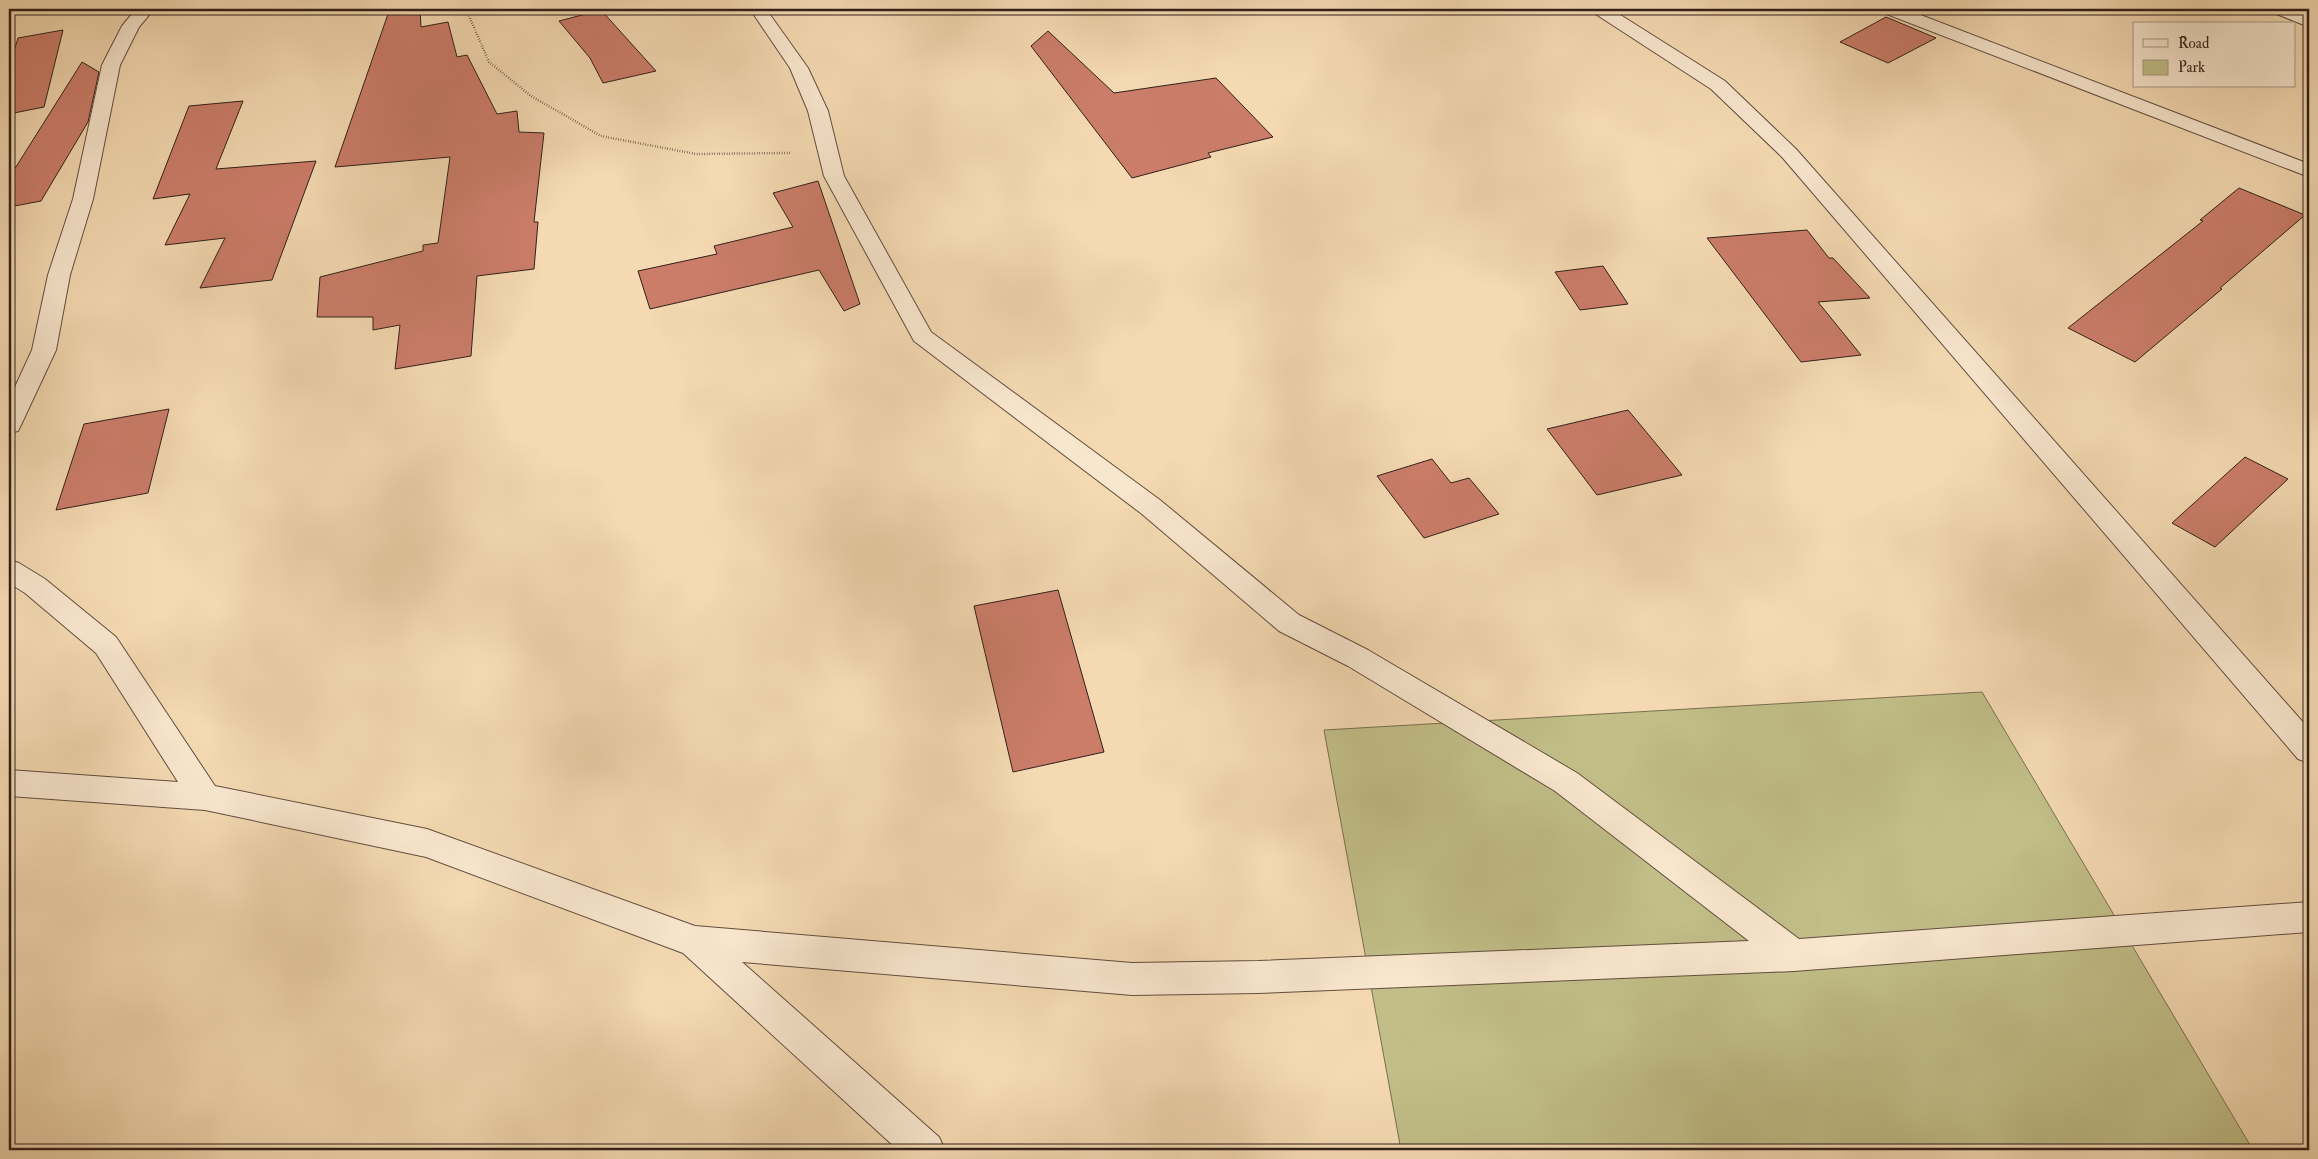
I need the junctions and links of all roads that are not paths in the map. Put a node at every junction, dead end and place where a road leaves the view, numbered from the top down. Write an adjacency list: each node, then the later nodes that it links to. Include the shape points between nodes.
1 (145, 9): 8 (street, via 131,26 111,65 83,199 59,276 44,350)
2 (758, 9): 15 (street, via 799,68 818,111 834,176 922,336 1152,507 1289,623 1358,658 1566,782)
3 (1600, 9): 10 (street, via 1718,85 1789,153)
4 (1890, 9): 7 (street)
5 (2280, 9): 6 (street)
6 (2309, 22)
7 (2309, 171)
8 (9, 425)
9 (9, 570): 12 (street, via 35,586 106,644)
10 (2309, 750)
11 (9, 784): 12 (street)
12 (205, 797): 14 (street, via 427,843)
13 (2309, 917): 15 (street)
14 (695, 942): 15 (street, via 1132,979 1277,977); 16 (street)
15 (1794, 955)
16 (926, 1150)

